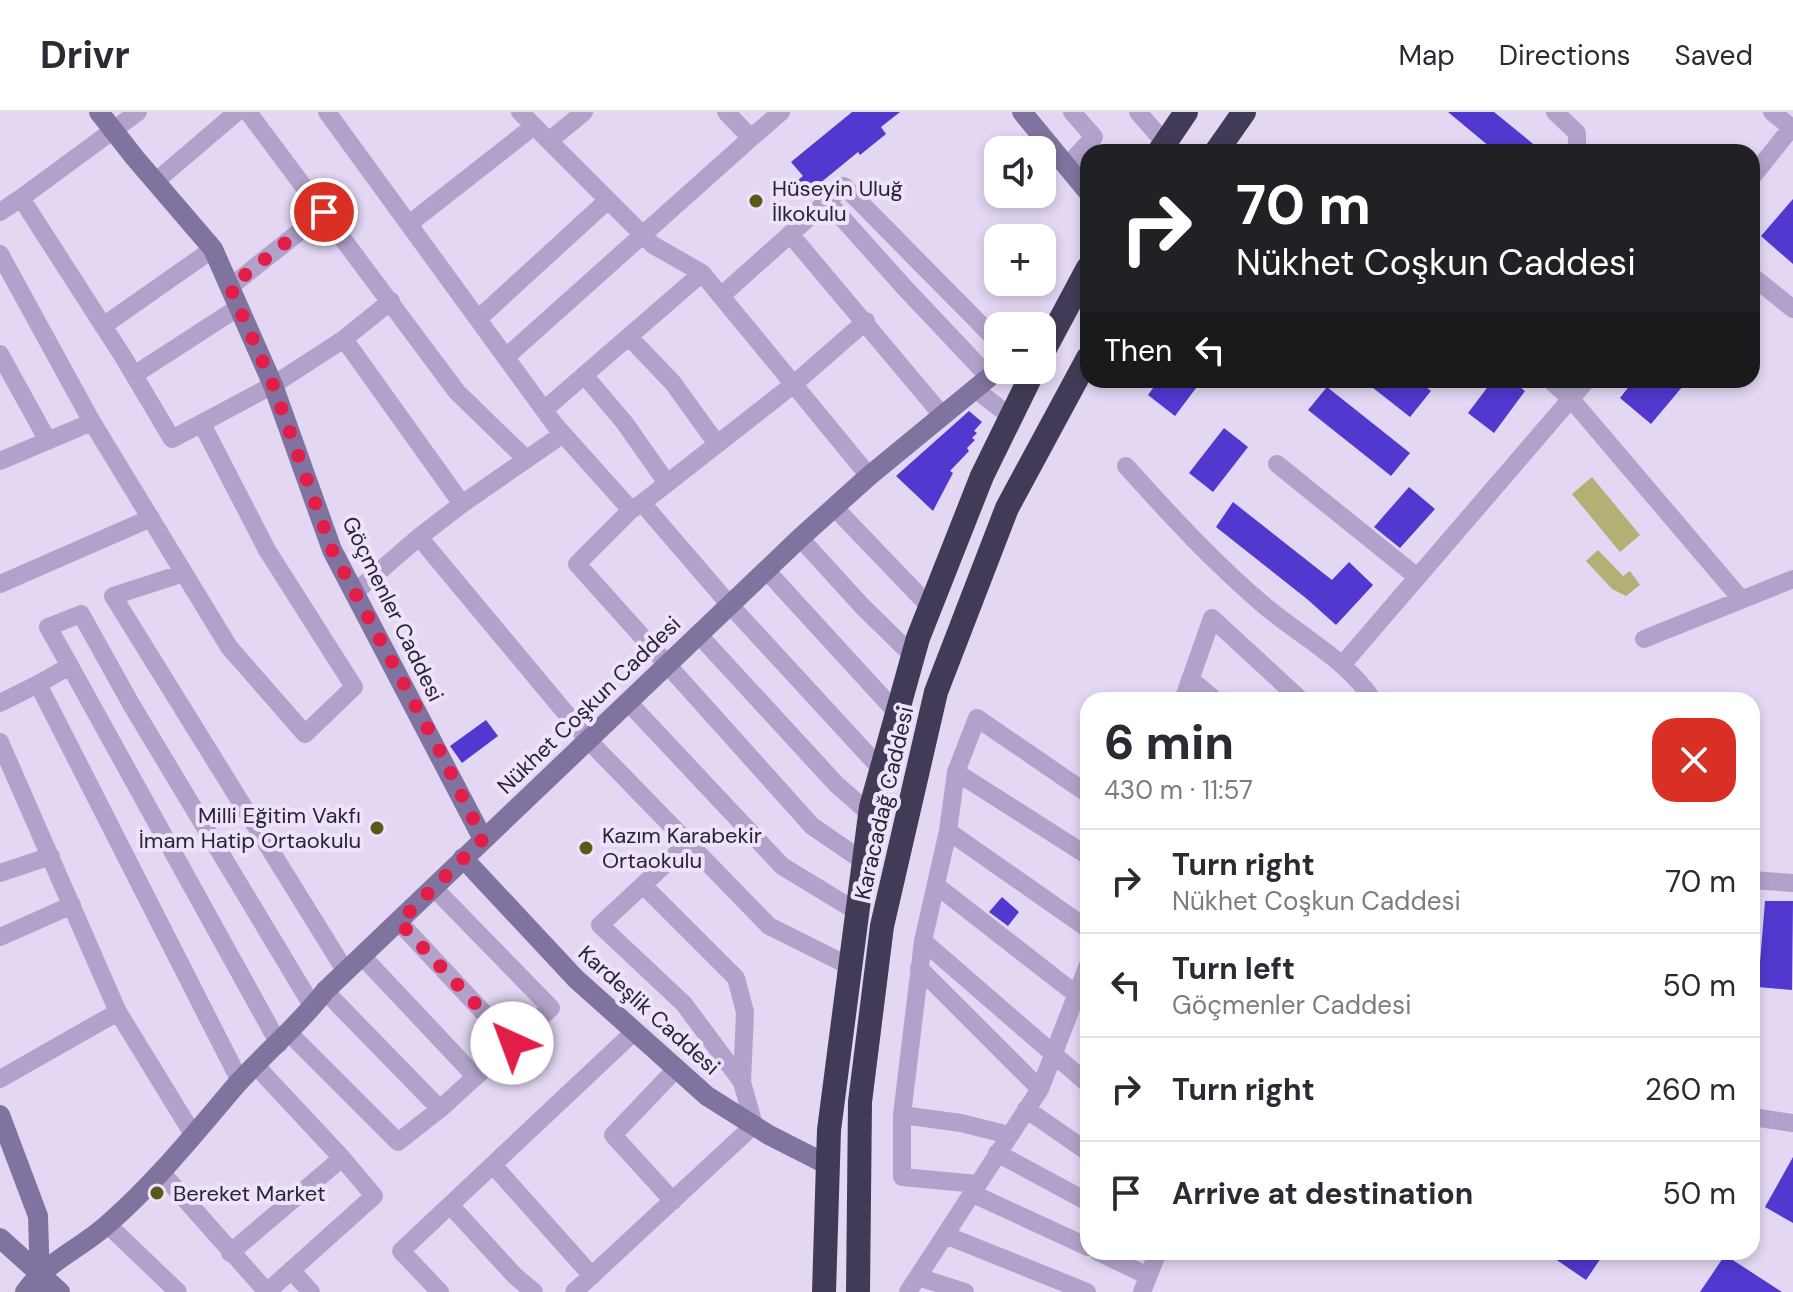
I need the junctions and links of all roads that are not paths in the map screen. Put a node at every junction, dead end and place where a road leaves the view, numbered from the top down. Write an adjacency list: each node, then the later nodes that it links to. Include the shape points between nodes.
1 (99, 112): 19 (street, Göçmenler Caddesi)
2 (138, 112): 19 (street)
3 (237, 112): 30 (street)
4 (248, 112): 36 (street)
5 (327, 112): 37 (street)
6 (520, 112): 17 (street)
7 (584, 112): 21 (street)
8 (726, 112): 20 (street)
9 (781, 112): 20 (street)
10 (1022, 112): 28 (street)
11 (1072, 112): 22 (street, via 1094,137)
12 (1138, 112): 23 (street)
13 (1186, 112): 24 (highway)
14 (1244, 112): 25 (highway)
15 (1555, 112): 26 (street, via 1577,133)
16 (1772, 112): 18 (street)
17 (534, 126): 21 (street); 37 (street)
18 (1792, 127): 29 (street)
19 (114, 131): 30 (street, Göçmenler Caddesi); 32 (street)
20 (751, 138): 39 (street)
21 (549, 141): 33 (street)
22 (1087, 144)
23 (1160, 144)
24 (1164, 144)
25 (1222, 144)
26 (1577, 144)
27 (1080, 152): 28 (street)
28 (1067, 166): 31 (street)
29 (1760, 167)
30 (155, 182): 40 (street, Göçmenler Caddesi)
31 (1080, 182)
32 (21, 198): 35 (street); 53 (street)
33 (608, 200): 39 (street); 50 (street)
34 (827, 201): 38 (street); 54 (street, via 844,186); 62 (street)
35 (0, 212)
36 (324, 212): 45 (street); 47 (street)
37 (409, 224): 50 (street)
38 (790, 234): 46 (street); 51 (street)
39 (643, 235): 42 (street); 58 (street)
40 (213, 249): 45 (street, Göçmenler Caddesi); 53 (street)
41 (0, 254): 74 (street)
42 (702, 273): 46 (street); 55 (street)
43 (1080, 281): 52 (highway)
44 (1760, 282): 49 (street)
45 (230, 287): 48 (street, Göçmenler Caddesi)
46 (721, 296): 64 (street)
47 (391, 301): 56 (street); 79 (street, via 457,392)
48 (239, 307): 60 (street); 67 (street, Göçmenler Caddesi)
49 (1793, 309)
50 (478, 319): 58 (street)
51 (866, 321): 64 (street); 72 (street)
52 (1056, 321)
53 (103, 326): 60 (street)
54 (984, 328)
55 (629, 337): 61 (street); 78 (street, via 673,383)
56 (344, 339): 67 (street); 85 (street)
57 (0, 354): 77 (street)
58 (506, 357): 71 (street)
59 (1080, 373): 199 (highway, Karacadağ Caddesi, via 1007,508 936,692 878,955 860,1102)
60 (134, 375): 75 (street, via 172,439)
61 (584, 375): 71 (street); 84 (street)
62 (984, 376)
63 (984, 381): 72 (street, Nükhet Coşkun Caddesi)
64 (794, 384): 78 (street); 83 (street)
65 (988, 384): 73 (street, via 992,404)
66 (1027, 384): 73 (highway, Karacadağ Caddesi)
67 (273, 385): 75 (street); 96 (street, Göçmenler Caddesi, via 332,550)
68 (1559, 388): 70 (street)
69 (1580, 388): 70 (street)
70 (1571, 399): 93 (street); 97 (street)
71 (544, 410): 76 (street)
72 (942, 415): 83 (street, Nükhet Coşkun Caddesi)
73 (1011, 417): 99 (highway, Karacadağ Caddesi)
74 (92, 422): 77 (street); 88 (street)
75 (202, 424): 92 (street, via 267,550 354,687 305,734 229,647)
76 (563, 434): 79 (street); 86 (street)
77 (48, 441): 80 (street)
78 (717, 444): 84 (street)
79 (526, 459): 85 (street)
80 (0, 461)
81 (1277, 464): 93 (street)
82 (1126, 466): 104 (street, via 1193,541 1266,607)
83 (869, 476): 87 (street, Nükhet Coşkun Caddesi)
84 (667, 483): 86 (street)
85 (462, 504): 89 (street)
86 (636, 506): 98 (street); 103 (street, via 577,564)
87 (834, 507): 90 (street, Nükhet Coşkun Caddesi); 99 (street)
88 (151, 518): 92 (street); 95 (street)
89 (419, 537): 96 (street); 115 (street)
90 (800, 538): 91 (street, Nükhet Coşkun Caddesi); 102 (street)
91 (766, 570): 98 (street, Nükhet Coşkun Caddesi); 114 (street)
92 (184, 573): 143 (street, via 113,596)
93 (1416, 576): 104 (street)
94 (1793, 579): 97 (street)
95 (0, 584)
96 (354, 593): 122 (street, Göçmenler Caddesi)
97 (1741, 599): 101 (street)
98 (729, 604): 100 (street, Nükhet Coşkun Caddesi); 117 (street)
99 (930, 607): 102 (highway, Karacadağ Caddesi)
100 (698, 634): 103 (street, Nükhet Coşkun Caddesi); 120 (street)
101 (1644, 639)
102 (913, 656): 114 (highway, Karacadağ Caddesi)
103 (666, 665): 112 (street, Nükhet Coşkun Caddesi); 127 (street, via 812,826)
104 (1342, 665): 111 (street)
105 (70, 666): 107 (street); 144 (street, via 48,627 81,614 131,704); 148 (street)
106 (1190, 679): 108 (street); 109 (street); 110 (street, via 1212,618)
107 (38, 684): 113 (street); 156 (street)
108 (1186, 692)
109 (1205, 692)
110 (1292, 692)
111 (1368, 692)
112 (628, 702): 115 (street, Nükhet Coşkun Caddesi); 135 (street, via 782,866)
113 (0, 703)
114 (897, 713): 117 (highway, Karacadağ Caddesi)
115 (589, 741): 122 (street, Nükhet Coşkun Caddesi); 123 (street)
116 (0, 742): 125 (street)
117 (881, 769): 120 (highway, Karacadağ Caddesi)
118 (956, 772): 119 (street, via 977,718); 121 (street); 124 (street)
119 (1080, 789)
120 (870, 814): 127 (highway, Karacadağ Caddesi)
121 (948, 831): 132 (street); 137 (street)
122 (483, 839): 126 (street, Nükhet Coşkun Caddesi)
123 (689, 842): 131 (street); 141 (street, via 769,926)
124 (1080, 851)
125 (51, 856): 128 (street); 134 (street)
126 (463, 858): 133 (street, Nükhet Coşkun Caddesi); 147 (street, Kardeşlik Caddesi, via 576,979)
127 (863, 861): 135 (highway, Karacadağ Caddesi)
128 (0, 873)
129 (1760, 881): 130 (street)
130 (1793, 883)
131 (643, 885): 157 (street, via 736,978 745,1012); 157 (street, via 600,925 684,1004)
132 (937, 886): 139 (street); 145 (street)
133 (433, 887): 136 (street, Nükhet Coşkun Caddesi); 149 (street, via 551,1008)
134 (72, 905): 138 (street); 146 (street)
135 (856, 911): 141 (highway, Karacadağ Caddesi)
136 (399, 922): 140 (street, Nükhet Coşkun Caddesi); 149 (street)
137 (1080, 923)
138 (2, 929)
139 (923, 941): 142 (street); 150 (street)
140 (362, 956): 143 (street, Nükhet Coşkun Caddesi); 153 (street)
141 (849, 966): 172 (highway, Karacadağ Caddesi)
142 (919, 968): 158 (street); 162 (street)
143 (346, 972): 144 (street, Nükhet Coşkun Caddesi)
144 (319, 999): 148 (street, Nükhet Coşkun Caddesi); 159 (street)
145 (1080, 1002): 150 (street)
146 (118, 1012): 155 (street); 167 (street)
147 (635, 1031): 152 (street, Kardeşlik Caddesi); 171 (street)
148 (284, 1038): 151 (street, Nükhet Coşkun Caddesi); 159 (street, via 398,1142)
149 (512, 1043): 153 (street)
150 (1053, 1055): 154 (street); 158 (street)
151 (256, 1066): 156 (street, Nükhet Coşkun Caddesi); 170 (street)
152 (676, 1069): 165 (street, Kardeşlik Caddesi); 176 (street, via 613,1135)
153 (475, 1076): 159 (street)
154 (1080, 1077)
155 (0, 1079)
156 (240, 1081): 167 (street, Nükhet Coşkun Caddesi)
157 (742, 1082): 165 (street)
158 (1040, 1089): 160 (street)
159 (440, 1109)
160 (1026, 1109): 166 (street); 168 (street)
161 (0, 1115): 187 (street, via 38,1216)
162 (902, 1115): 166 (street); 174 (street, via 902,1177)
163 (1760, 1118): 164 (street)
164 (1793, 1123)
165 (754, 1125): 172 (street, Kardeşlik Caddesi); 176 (street)
166 (1009, 1135): 169 (street)
167 (194, 1136): 173 (street, Nükhet Coşkun Caddesi)
168 (1080, 1146)
169 (997, 1153): 174 (street); 175 (street)
170 (342, 1158): 182 (street); 185 (street, via 374,1196)
171 (493, 1165): 177 (street); 186 (street)
172 (828, 1165): 198 (highway, Karacadağ Caddesi)
173 (161, 1172): 178 (street, Nükhet Coşkun Caddesi); 182 (street)
174 (974, 1189): 179 (street); 181 (street)
175 (1080, 1198)
176 (673, 1201): 186 (street)
177 (450, 1205): 196 (street, via 401,1251); 197 (street)
178 (108, 1225): 187 (street, Nükhet Coşkun Caddesi); 193 (street)
179 (945, 1235): 188 (street); 201 (street)
180 (0, 1238): 187 (street)
181 (1080, 1243)
182 (230, 1253): 194 (street)
183 (1110, 1260): 189 (street)
184 (1155, 1260): 189 (street)
185 (291, 1270): 194 (street); 195 (street)
186 (592, 1276): 190 (street)
187 (39, 1283): 191 (street, Nükhet Coşkun Caddesi); 192 (street)
188 (913, 1284): 200 (street)
189 (1145, 1284)
190 (576, 1291)
191 (25, 1292)
192 (60, 1292)
193 (178, 1292)
194 (267, 1292)
195 (311, 1292)
196 (440, 1292)
197 (534, 1292)
198 (824, 1292)
199 (858, 1292)
200 (965, 1292)
201 (1087, 1292)

